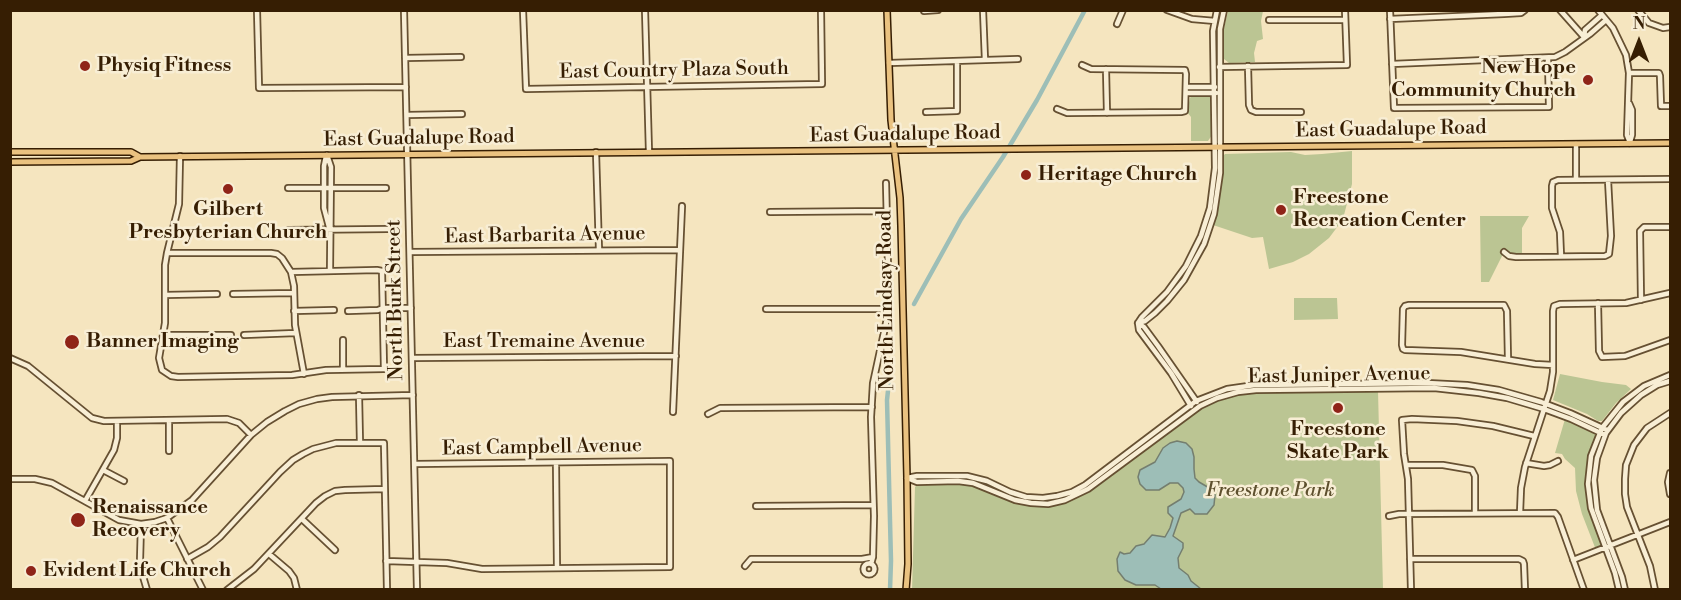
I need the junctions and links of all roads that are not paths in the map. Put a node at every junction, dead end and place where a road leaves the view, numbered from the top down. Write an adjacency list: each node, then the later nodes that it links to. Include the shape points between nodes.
1 (257, 10): 42 (street, via 257,91)
2 (404, 10): 29 (street, North Burk Street)
3 (523, 10): 43 (street, East Country Plaza South, via 526,89)
4 (645, 10): 43 (street)
5 (820, 10): 43 (street, East Country Plaza South, via 822,84)
6 (887, 10): 34 (main road, North Lindsay Road)
7 (938, 10): 18 (street)
8 (983, 10): 32 (street)
9 (1123, 10): 25 (street)
10 (1167, 10): 22 (street, via 1192,19)
11 (1217, 10): 22 (street)
12 (1224, 10): 24 (street)
13 (1344, 10): 21 (street)
14 (1390, 10): 20 (street)
15 (1525, 10): 20 (street)
16 (1560, 10): 27 (street)
17 (1638, 10): 26 (street, via 1649,23)
18 (924, 11)
19 (1602, 15): 27 (street); 41 (street, via 1621,42)
20 (1390, 19): 35 (street)
21 (1345, 20): 23 (street); 38 (street, via 1347,65)
22 (1214, 21): 24 (street); 37 (street)
23 (1269, 21)
24 (1221, 22): 39 (street)
25 (1117, 24)
26 (1671, 27)
27 (1584, 37): 30 (street, via 1565,52)
28 (461, 57): 29 (street)
29 (405, 58): 42 (street, North Burk Street)
30 (1548, 58): 35 (street); 35 (street, via 1549,106 1394,108)
31 (1018, 59): 32 (street)
32 (985, 60): 33 (street)
33 (957, 61): 34 (street); 49 (street, via 957,111)
34 (889, 63): 58 (main road, North Lindsay Road)
35 (1392, 64)
36 (1082, 65): 40 (street)
37 (1214, 66): 39 (street); 45 (street)
38 (1248, 66): 39 (street); 50 (street, via 1251,110)
39 (1220, 67): 46 (street)
40 (1106, 69): 44 (street, via 1185,70); 51 (street)
41 (1629, 73): 47 (street, via 1659,73 1661,106); 54 (street)
42 (406, 87): 53 (street, North Burk Street)
43 (648, 87): 61 (street)
44 (1186, 90): 45 (street); 51 (street, via 1185,111)
45 (1214, 90): 46 (street); 57 (street)
46 (1220, 90): 57 (street)
47 (1671, 106)
48 (1057, 109): 51 (street, via 1067,113)
49 (926, 112)
50 (1301, 112)
51 (1107, 113)
52 (462, 114): 53 (street)
53 (407, 115): 62 (street, North Burk Street)
54 (1630, 143): 55 (main road, East Guadalupe Road); 56 (main road, East Guadalupe Road)
55 (1671, 143)
56 (1576, 144): 57 (main road, East Guadalupe Road); 68 (street)
57 (1218, 147): 58 (main road, East Guadalupe Road); 106 (street, via 1216,204 1200,253 1167,301)
58 (894, 150): 61 (main road, East Guadalupe Road); 89 (main road, North Lindsay Road)
59 (10, 152): 65 (main road, East Guadalupe Road, via 131,152)
60 (597, 152): 61 (main road, East Guadalupe Road); 62 (main road, East Guadalupe Road); 82 (street)
61 (649, 152)
62 (408, 154): 63 (main road, East Guadalupe Road); 84 (street, North Burk Street)
63 (327, 155): 64 (main road, East Guadalupe Road); 72 (street); 73 (street)
64 (180, 156): 65 (main road, East Guadalupe Road); 86 (street, via 179,204)
65 (141, 157): 66 (main road, East Guadalupe Road, via 131,161)
66 (10, 162)
67 (1671, 179): 69 (street)
68 (1576, 180): 69 (street); 87 (street, via 1558,180 1552,186)
69 (1608, 180): 87 (street, via 1609,254)
70 (886, 183): 76 (street)
71 (288, 188): 72 (street)
72 (323, 188): 73 (street); 80 (street, via 324,213)
73 (331, 188): 74 (street); 80 (street)
74 (386, 188)
75 (682, 206): 83 (street)
76 (887, 211): 77 (street); 88 (street)
77 (770, 212)
78 (1671, 227): 97 (street, via 1641,229)
79 (288, 230): 80 (street)
80 (330, 230): 81 (street); 90 (street)
81 (388, 230)
82 (599, 250): 83 (street, East Barbarita Avenue); 84 (street, East Barbarita Avenue)
83 (680, 250): 113 (street)
84 (410, 252): 100 (street, North Burk Street)
85 (1504, 252): 87 (street, via 1516,257)
86 (166, 253): 91 (street, via 277,254); 96 (street)
87 (1561, 256)
88 (888, 260): 89 (street); 102 (street)
89 (902, 260): 145 (main road, North Lindsay Road)
90 (330, 270): 91 (street); 99 (street, via 382,271)
91 (291, 272): 92 (street)
92 (294, 293): 94 (street); 105 (street)
93 (217, 294): 96 (street)
94 (233, 294)
95 (1671, 294): 97 (street)
96 (165, 295): 108 (street)
97 (1641, 300): 98 (street)
98 (1598, 303): 112 (street, via 1600,356 1625,356); 117 (street, via 1554,306)
99 (383, 308): 100 (street); 104 (street); 118 (street, via 384,369)
100 (411, 308): 115 (street, North Burk Street)
101 (766, 309): 102 (street)
102 (889, 309): 126 (street, via 874,369)
103 (334, 310): 105 (street)
104 (348, 310)
105 (294, 311): 107 (street)
106 (1138, 323): 124 (street); 127 (street)
107 (296, 333): 110 (street); 119 (street)
108 (163, 335): 109 (street); 119 (street, via 159,362 171,376)
109 (231, 335)
110 (244, 335)
111 (343, 340): 118 (street)
112 (1671, 340)
113 (676, 356): 115 (street, East Tremaine Avenue); 128 (street)
114 (10, 358): 132 (street, via 28,366 87,416)
115 (412, 358): 123 (street, North Burk Street)
116 (1508, 359): 116 (street, via 1505,306 1404,307 1403,349); 117 (street)
117 (1553, 365): 125 (street)
118 (344, 369): 119 (street)
119 (304, 374)
120 (1671, 375): 133 (street, via 1636,391 1617,409)
121 (1671, 381): 133 (street, via 1649,389 1633,401)
122 (359, 395): 123 (street); 134 (street, via 300,404); 136 (street)
123 (413, 395): 141 (street, North Burk Street)
124 (1198, 404): 125 (street, East Juniper Avenue, via 1247,391 1378,387 1464,391); 127 (street, East Juniper Avenue)
125 (1545, 406): 133 (street, East Juniper Avenue); 135 (street)
126 (872, 407): 130 (street, via 720,408); 151 (street)
127 (1192, 407): 145 (street, East Juniper Avenue, via 1085,485 1057,496 1026,497 967,476)
128 (673, 412)
129 (1671, 413): 161 (street, via 1647,428 1626,465 1624,494)
130 (708, 414)
131 (169, 420): 132 (street); 134 (street, via 227,419 239,423); 137 (street)
132 (117, 421): 143 (street, via 116,444)
133 (1603, 432): 162 (street, via 1594,489)
134 (251, 435): 157 (street, via 199,493)
135 (1534, 436): 140 (street); 142 (street, via 1457,421 1402,420)
136 (360, 442): 148 (street, via 384,443); 166 (street, via 325,445 292,460 220,537)
137 (169, 451)
138 (1558, 461): 140 (street, via 1544,466)
139 (556, 463): 141 (street, East Campbell Avenue); 173 (street); 173 (street, East Campbell Avenue, via 670,462 670,567)
140 (1526, 463): 154 (street)
141 (415, 464): 170 (street, North Burk Street)
142 (1406, 465): 153 (street, via 1473,471); 155 (street)
143 (103, 470): 147 (street); 150 (street)
144 (1671, 473): 149 (street)
145 (907, 478): 180 (main road, North Lindsay Road)
146 (10, 479): 150 (street, via 52,483)
147 (124, 481)
148 (385, 489): 158 (street, via 335,491 316,503); 169 (street)
149 (1671, 494)
150 (85, 501): 160 (street, via 119,520)
151 (873, 505): 152 (street); 165 (street)
152 (756, 506)
153 (1475, 513): 154 (street); 155 (street)
154 (1521, 513): 168 (street, via 1556,514)
155 (1409, 514): 156 (street); 167 (street)
156 (1389, 516)
157 (167, 518): 160 (street); 166 (street)
158 (302, 519): 163 (street); 164 (street)
159 (1671, 522): 161 (street)
160 (141, 524): 174 (street, via 140,561)
161 (1638, 535): 162 (street); 186 (street)
162 (1607, 546): 168 (street); 184 (street); 185 (street)
163 (335, 550)
164 (269, 554): 176 (street); 177 (street, via 289,571)
165 (873, 557): 171 (street); 172 (street, via 751,559)
166 (187, 559): 175 (street)
167 (1410, 559): 181 (street); 182 (street, via 1517,558 1523,561)
168 (1573, 560): 183 (street)
169 (386, 561): 170 (street); 178 (street)
170 (417, 561): 173 (street, via 482,569); 179 (street, North Burk Street)
171 (871, 564)
172 (745, 566)
173 (557, 568)
174 (147, 590)
175 (203, 590)
176 (227, 590)
177 (297, 590)
178 (387, 590)
179 (417, 590)
180 (906, 590)
181 (1411, 590)
182 (1525, 590)
183 (1584, 590)
184 (1619, 590)
185 (1625, 590)
186 (1655, 590)

